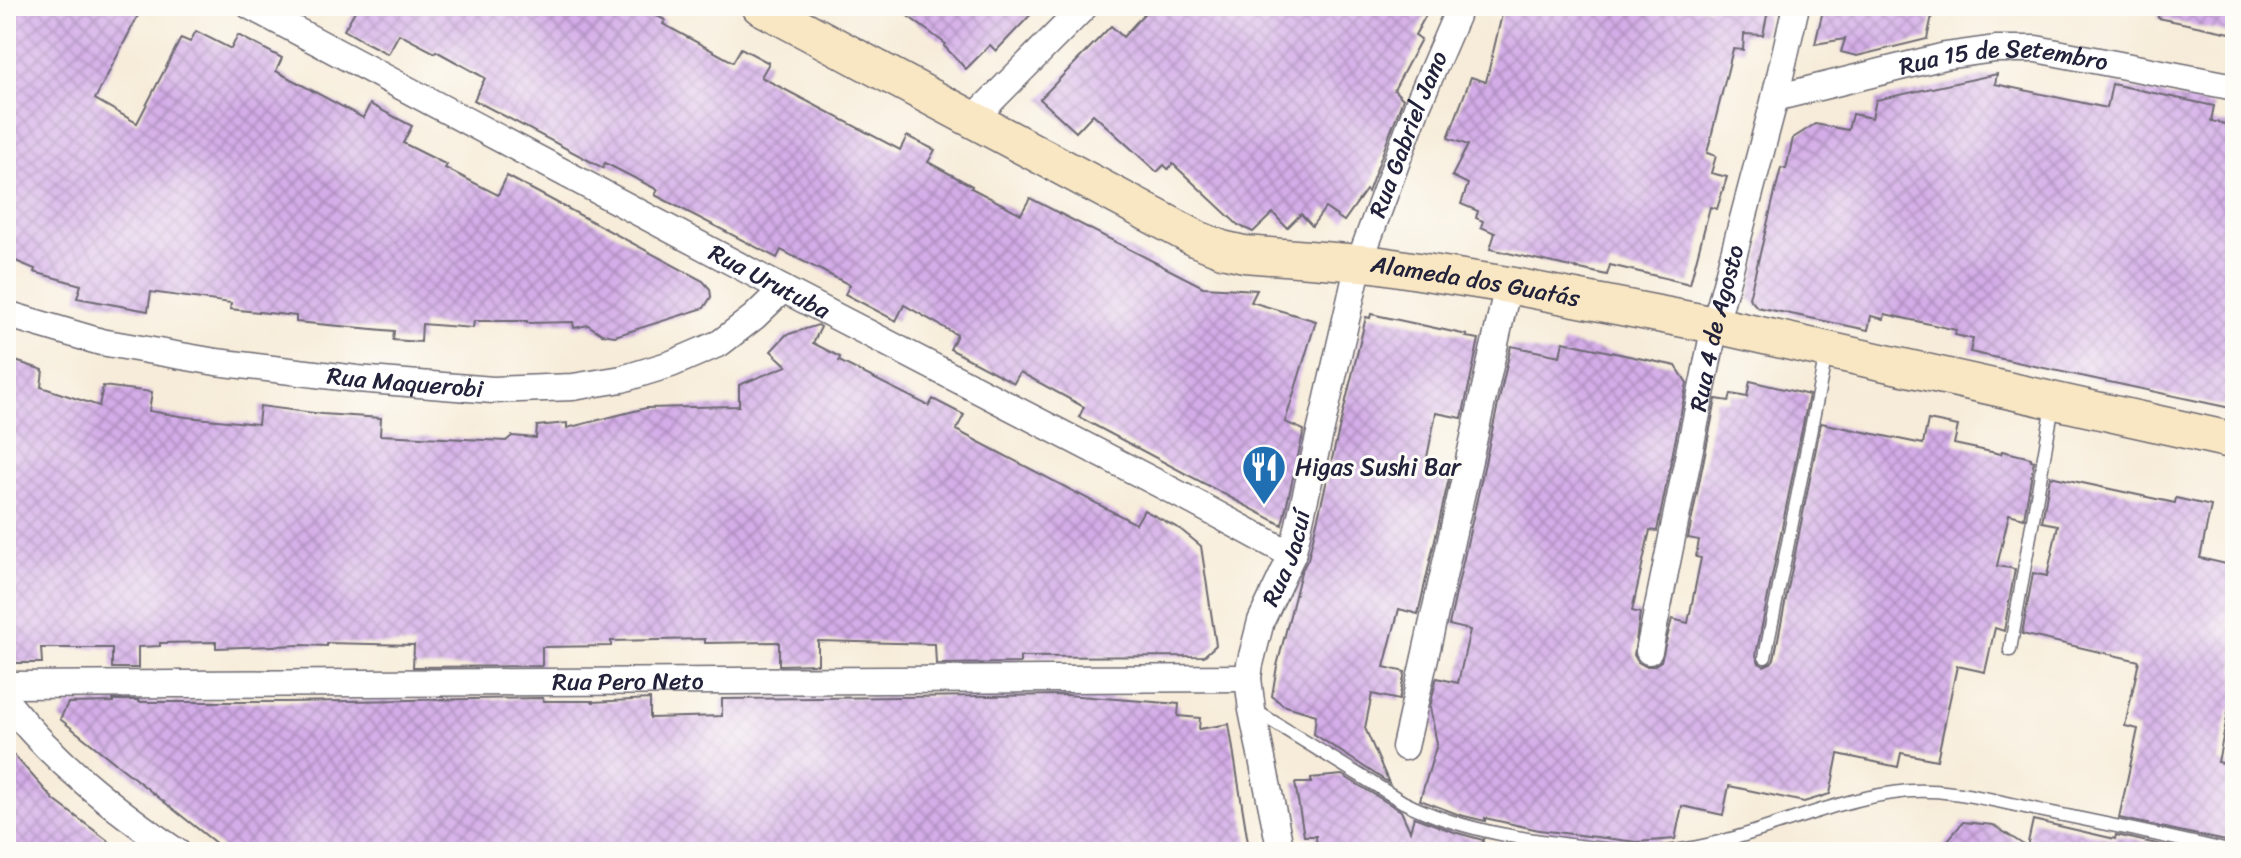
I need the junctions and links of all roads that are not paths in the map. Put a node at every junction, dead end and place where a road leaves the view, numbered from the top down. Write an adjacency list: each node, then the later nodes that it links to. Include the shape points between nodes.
1 (250, 6): 11 (street, Rua Urutuba)
2 (760, 6): 8 (street, Alameda dos Guatás)
3 (1085, 6): 8 (street)
4 (1458, 6): 9 (street, Rua Gabriel Jano)
5 (1796, 6): 7 (street, Rua 4 de Agosto)
6 (2235, 87): 7 (street, Rua 15 de Setembro, via 2036,49 1995,49 1945,56)
7 (1775, 98): 13 (street, Rua 4 de Agosto)
8 (973, 119): 9 (street, Alameda dos Guatás, via 1209,244 1244,254)
9 (1359, 263): 10 (street, Alameda dos Guatás); 17 (street, Rua Jacuí)
10 (1508, 285): 13 (street, Alameda dos Guatás); 25 (street)
11 (783, 289): 12 (street, Rua Maquerobi, via 720,343 671,364 573,387 493,390 216,362 101,342); 17 (street, Rua Urutuba)
12 (6, 314)
13 (1715, 325): 14 (street, Alameda dos Guatás); 19 (street, Rua 4 de Agosto)
14 (1827, 350): 15 (street, Alameda dos Guatás); 20 (lane)
15 (2054, 400): 16 (street, Alameda dos Guatás); 18 (lane)
16 (2235, 441)
17 (1292, 555): 21 (street, Rua Jacuí, via 1261,621)
18 (2010, 650)
19 (1649, 651)
20 (1765, 657)
21 (1248, 678): 22 (street, Rua Pero Neto); 24 (street, Rua Jacuí)
22 (6, 685)
23 (6, 701): 26 (street, via 87,785)
24 (1252, 710): 27 (street, Rua Jacuí); 28 (lane, via 1423,812 1537,841)
25 (1405, 747)
26 (177, 852)
27 (1281, 852)
28 (1630, 852)
29 (1664, 852): 30 (lane, via 1726,841 1859,798 1897,792 1977,798)
30 (2233, 852)

